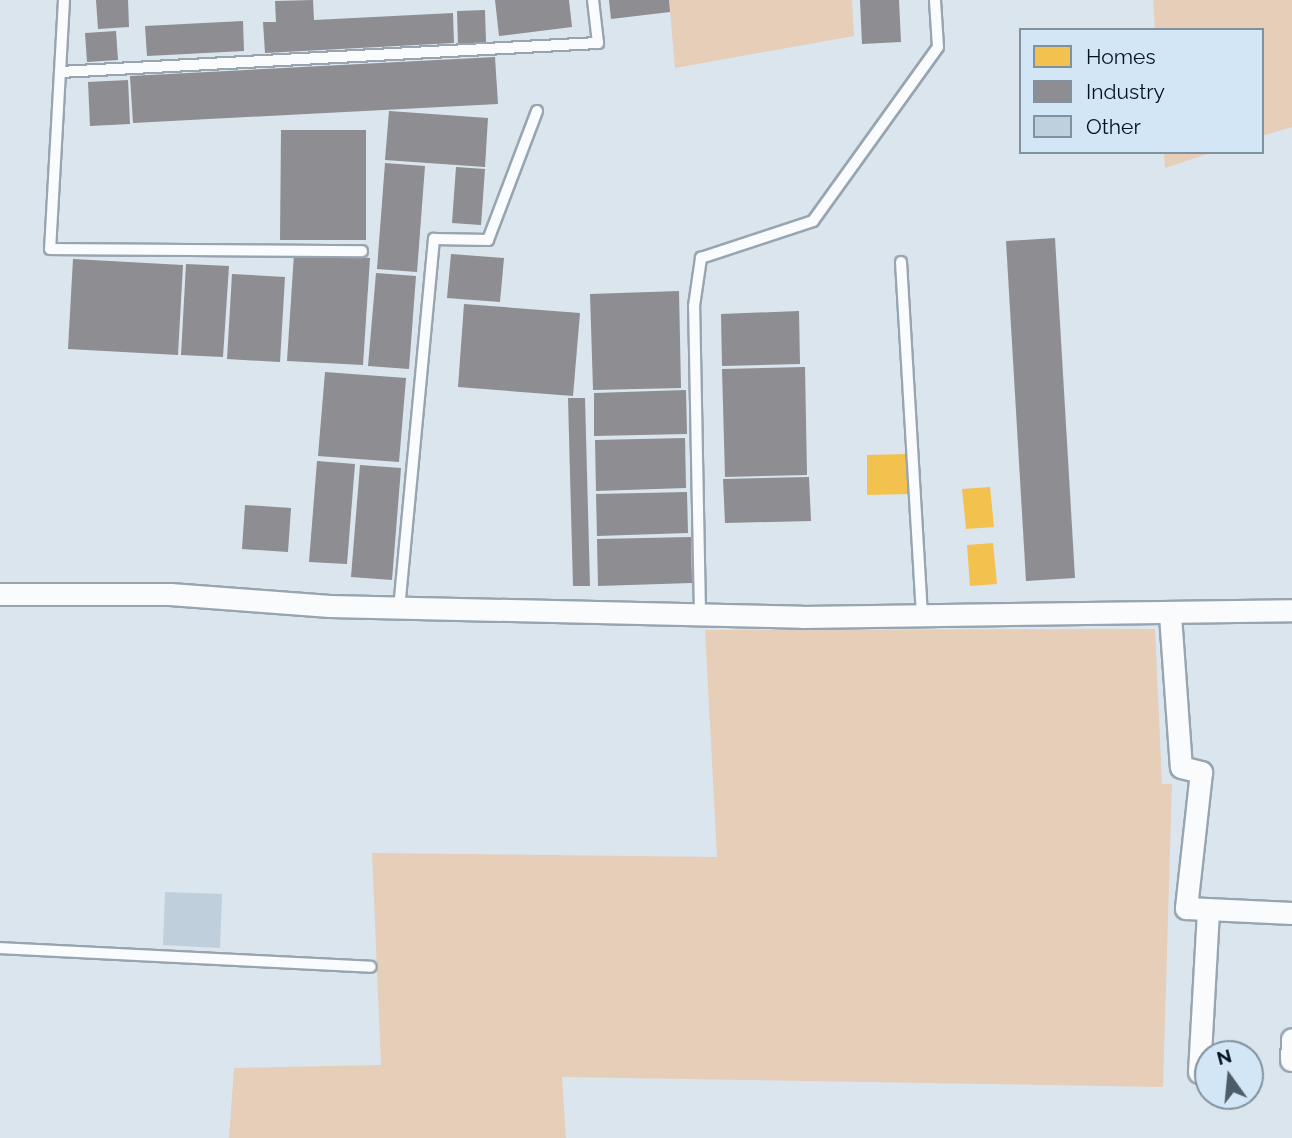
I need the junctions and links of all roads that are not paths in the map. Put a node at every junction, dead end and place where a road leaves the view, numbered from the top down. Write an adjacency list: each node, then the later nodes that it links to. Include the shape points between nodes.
1 (64, 0): 4 (lane)
2 (593, 0): 4 (lane, via 598,43)
3 (935, 0): 11 (lane, via 938,47 813,220 701,258 694,306)
4 (60, 72): 6 (lane, via 50,249)
5 (537, 111): 9 (lane, via 488,240 434,239)
6 (362, 251)
7 (901, 262): 13 (lane)
8 (0, 594): 9 (street, via 170,594)
9 (399, 608): 11 (street)
10 (1292, 610): 12 (street)
11 (700, 613): 13 (street)
12 (1170, 615): 13 (street); 14 (street, via 1181,767 1201,772 1186,908)
13 (922, 618)
14 (1208, 909): 15 (street); 18 (street)
15 (1292, 913)
16 (0, 948): 17 (lane)
17 (371, 967)
18 (1201, 1040)

